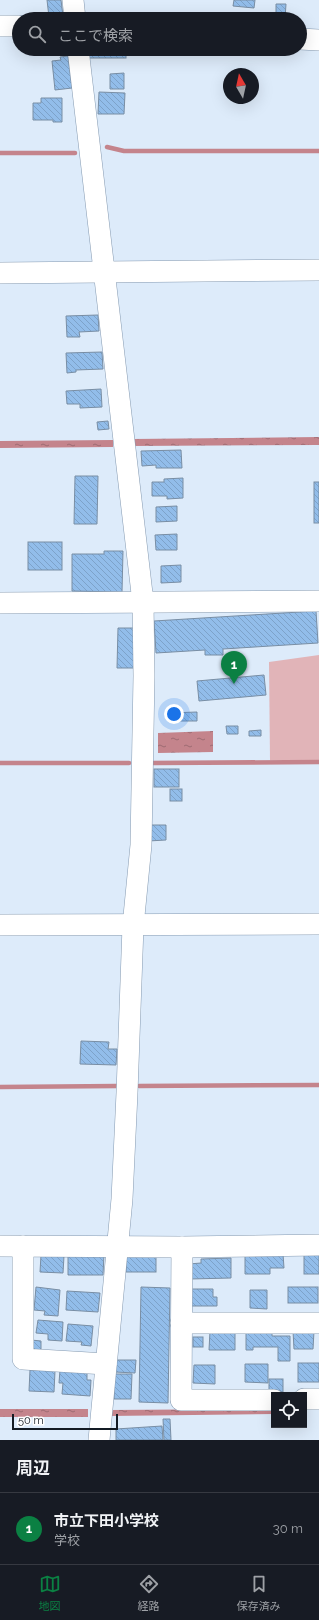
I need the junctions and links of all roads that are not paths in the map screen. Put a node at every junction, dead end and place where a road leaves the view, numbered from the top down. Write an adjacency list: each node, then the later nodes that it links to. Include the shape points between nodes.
1 (73, 0): 2 (street)
2 (74, 12)
3 (0, 26): 4 (street)
4 (12, 26)
5 (307, 39): 6 (street)
6 (319, 40)
7 (79, 56): 9 (street)
8 (319, 270): 9 (street)
9 (103, 271): 10 (street); 12 (street)
10 (0, 273)
11 (319, 601): 12 (street)
12 (142, 602): 13 (street); 16 (street, via 144,676 141,845)
13 (0, 604)
14 (319, 924): 16 (street)
15 (0, 925): 16 (street)
16 (133, 926): 20 (street)
17 (319, 1245): 21 (street)
18 (0, 1246): 19 (street)
19 (23, 1246): 20 (street); 24 (street, via 23,1359)
20 (118, 1246): 21 (street); 24 (street)
21 (182, 1247): 22 (street)
22 (181, 1323): 23 (street); 27 (street, via 182,1400)
23 (319, 1323)
24 (106, 1364): 28 (street)
25 (307, 1399): 26 (street)
26 (319, 1399)
27 (271, 1400)
28 (98, 1440)

